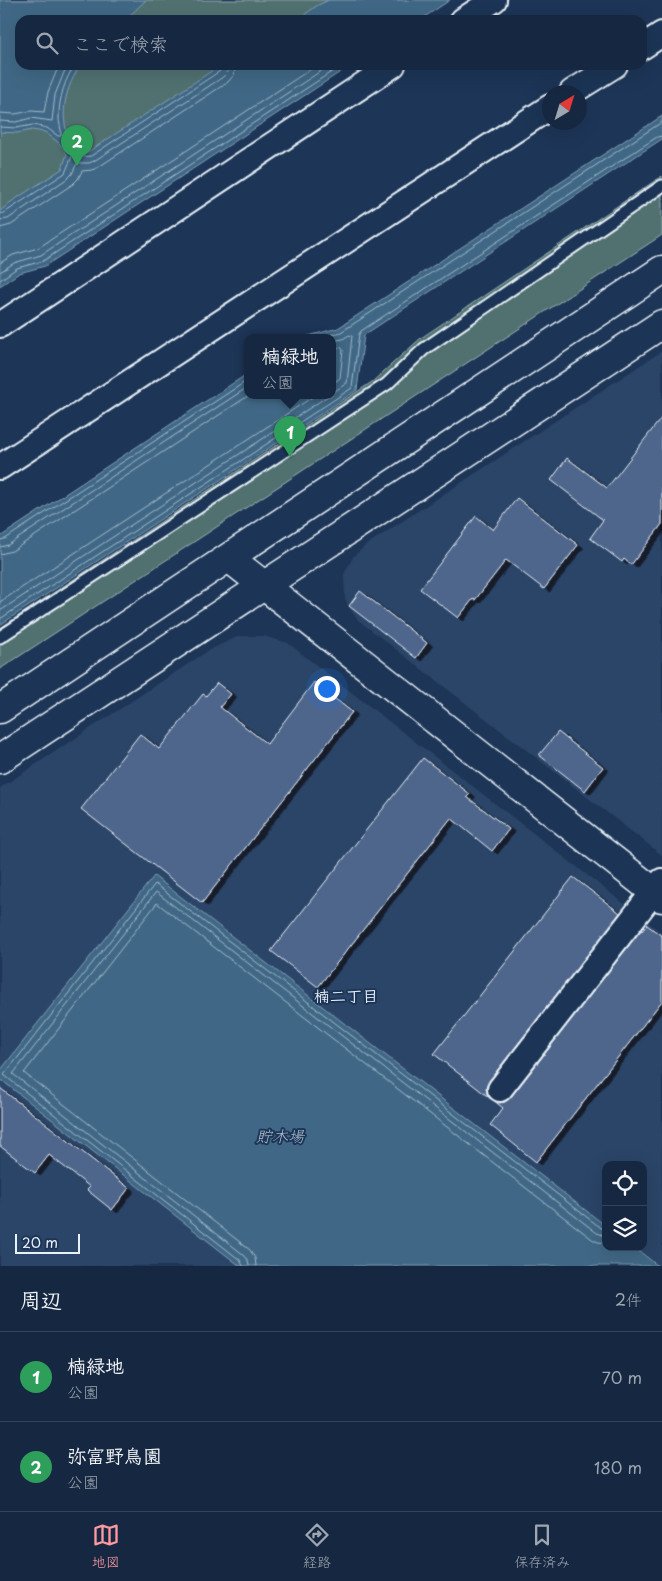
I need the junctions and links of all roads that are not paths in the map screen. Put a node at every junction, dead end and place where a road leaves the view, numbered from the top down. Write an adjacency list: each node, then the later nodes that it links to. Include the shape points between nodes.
1 (494, 0): 2 (street)
2 (471, 15)
3 (662, 34): 4 (street)
4 (647, 44)
5 (385, 70): 12 (street)
6 (607, 70): 7 (street)
7 (583, 85)
8 (542, 112): 13 (street)
9 (662, 186): 16 (lane, via 424,349 387,384)
10 (662, 270): 14 (street)
11 (662, 324): 15 (street)
12 (0, 325)
13 (0, 467)
14 (229, 558): 15 (street); 17 (street)
15 (264, 586): 18 (street); 19 (street)
16 (0, 638)
17 (0, 709)
18 (0, 758)
19 (659, 890): 20 (street)
20 (500, 1089)

